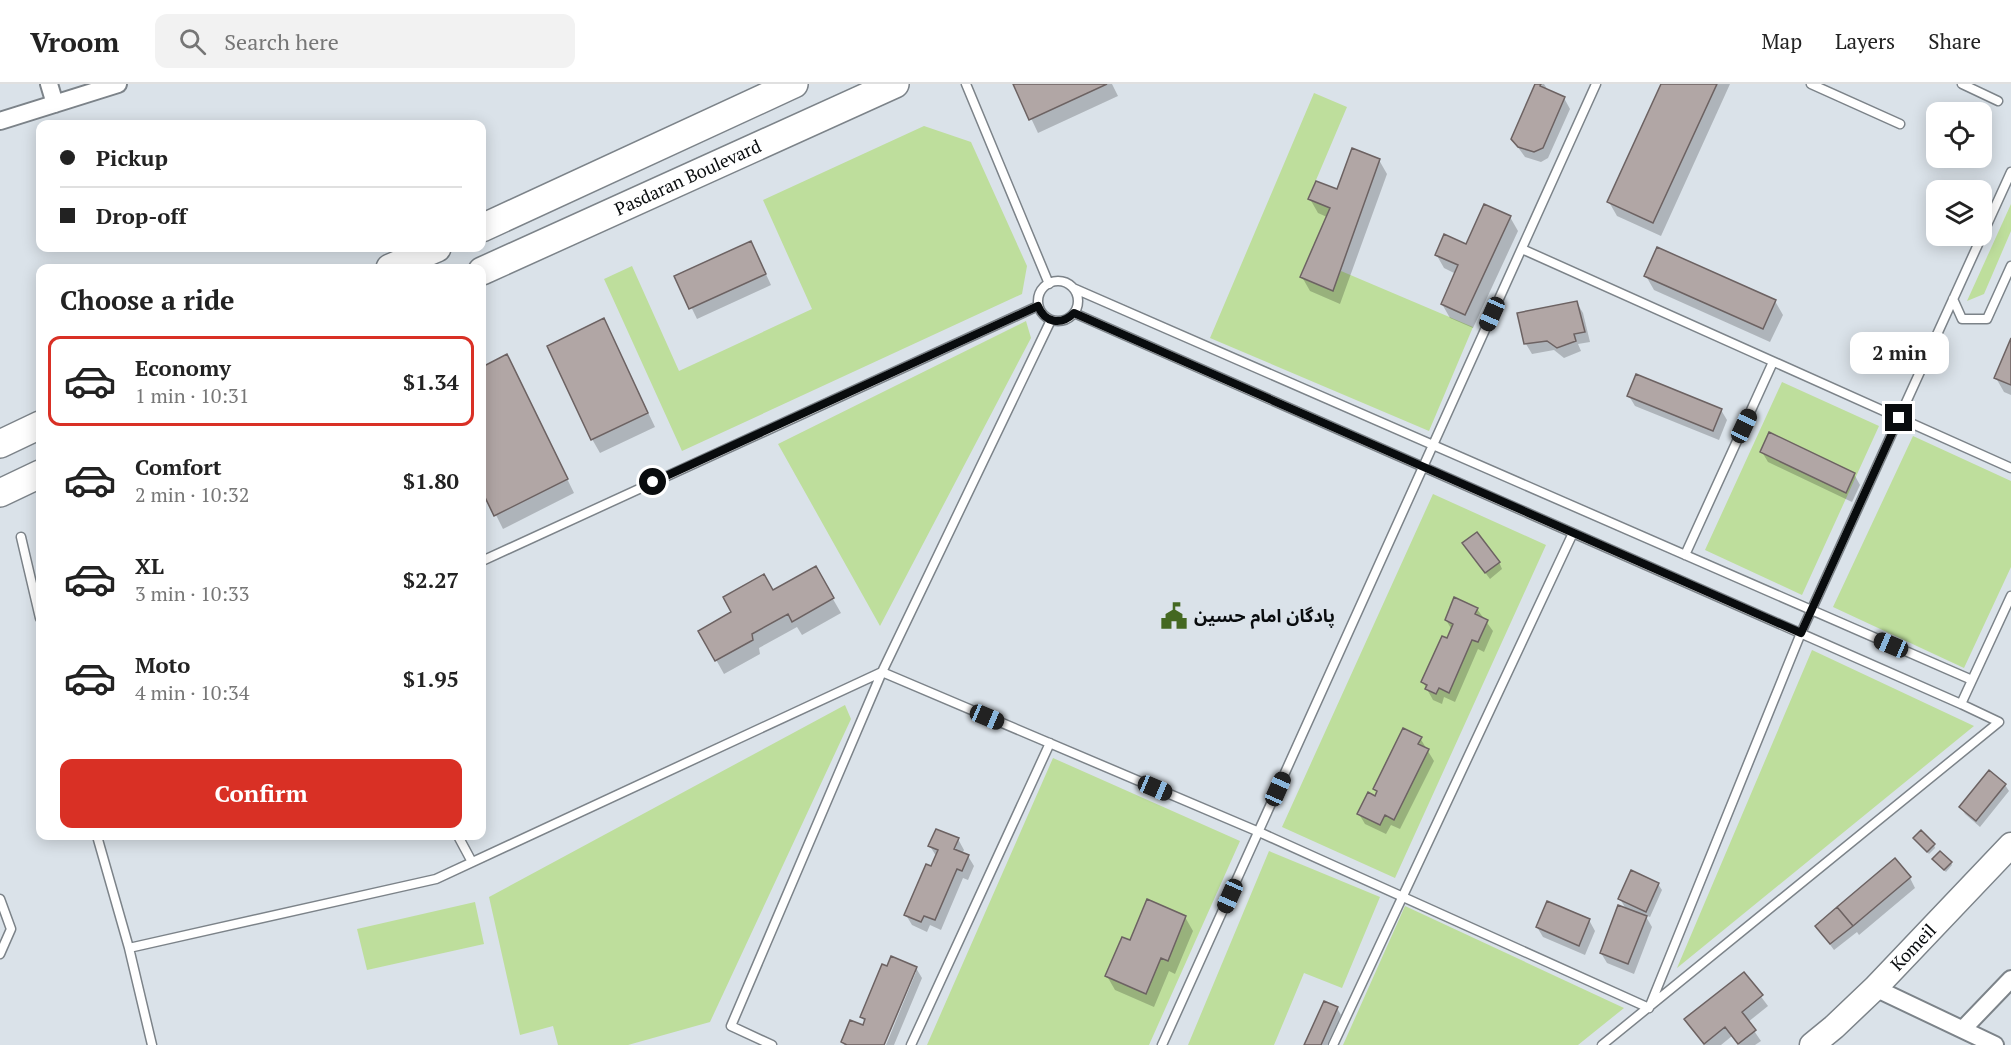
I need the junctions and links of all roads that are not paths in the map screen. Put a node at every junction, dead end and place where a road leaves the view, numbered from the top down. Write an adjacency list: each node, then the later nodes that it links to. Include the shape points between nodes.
1 (49, 84): 10 (street)
2 (118, 84): 10 (street)
3 (794, 84): 14 (main road)
4 (895, 84): 17 (main road, Pasdaran Boulevard)
5 (966, 84): 21 (lane)
6 (1596, 84): 15 (lane)
7 (1811, 84): 12 (lane)
8 (1962, 84): 9 (lane)
9 (1998, 101)
10 (55, 104): 11 (street)
11 (0, 121)
12 (1900, 124)
13 (2011, 172): 23 (lane)
14 (491, 223): 17 (main road)
15 (1522, 249): 27 (lane); 31 (lane)
16 (428, 252): 18 (main road)
17 (517, 255): 20 (main road, Pasdaran Boulevard)
18 (399, 264)
19 (2011, 266): 23 (lane, via 1987,319 1962,319)
20 (486, 269)
21 (1049, 284): 22 (lane, via 1062,282); 24 (lane, via 1040,293)
22 (1073, 288): 25 (lane, via 1077,300); 31 (lane)
23 (1953, 299): 28 (lane)
24 (1038, 306): 26 (lane); 39 (lane)
25 (1074, 313): 26 (lane, via 1064,321); 32 (lane)
26 (1051, 320): 44 (lane)
27 (1773, 362): 28 (lane); 38 (lane)
28 (1899, 418): 33 (lane); 42 (lane)
29 (36, 427): 30 (main road)
30 (2, 441)
31 (1433, 445): 32 (lane); 38 (lane)
32 (1423, 467): 36 (lane); 48 (lane)
33 (2011, 468)
34 (36, 476): 35 (main road)
35 (0, 493)
36 (1574, 533): 43 (lane); 53 (lane)
37 (21, 537): 41 (lane)
38 (1685, 555): 42 (lane)
39 (486, 559)
40 (2011, 596): 45 (lane)
41 (36, 601)
42 (1811, 610): 43 (lane); 45 (lane)
43 (1801, 633): 46 (lane); 59 (lane)
44 (882, 672): 47 (lane); 52 (lane); 62 (lane, via 730,1026)
45 (1972, 680): 46 (lane)
46 (1961, 704): 59 (lane, via 1999,722)
47 (1050, 743): 48 (lane); 63 (lane)
48 (1259, 831): 53 (lane); 64 (lane)
49 (98, 840): 55 (lane)
50 (460, 840): 52 (lane)
51 (2011, 845): 58 (street, Komeil)
52 (472, 862): 55 (lane, via 436,879)
53 (1402, 896): 59 (lane); 65 (lane)
54 (0, 899): 56 (lane, via 11,929)
55 (129, 948): 61 (lane)
56 (0, 954)
57 (2011, 979): 60 (street)
58 (1875, 987): 60 (street); 67 (street, Komeil)
59 (1649, 1008): 66 (lane)
60 (1963, 1029): 68 (street)
61 (152, 1045)
62 (772, 1045)
63 (911, 1045)
64 (1162, 1045)
65 (1333, 1045)
66 (1602, 1045)
67 (1812, 1045)
68 (1995, 1045)

